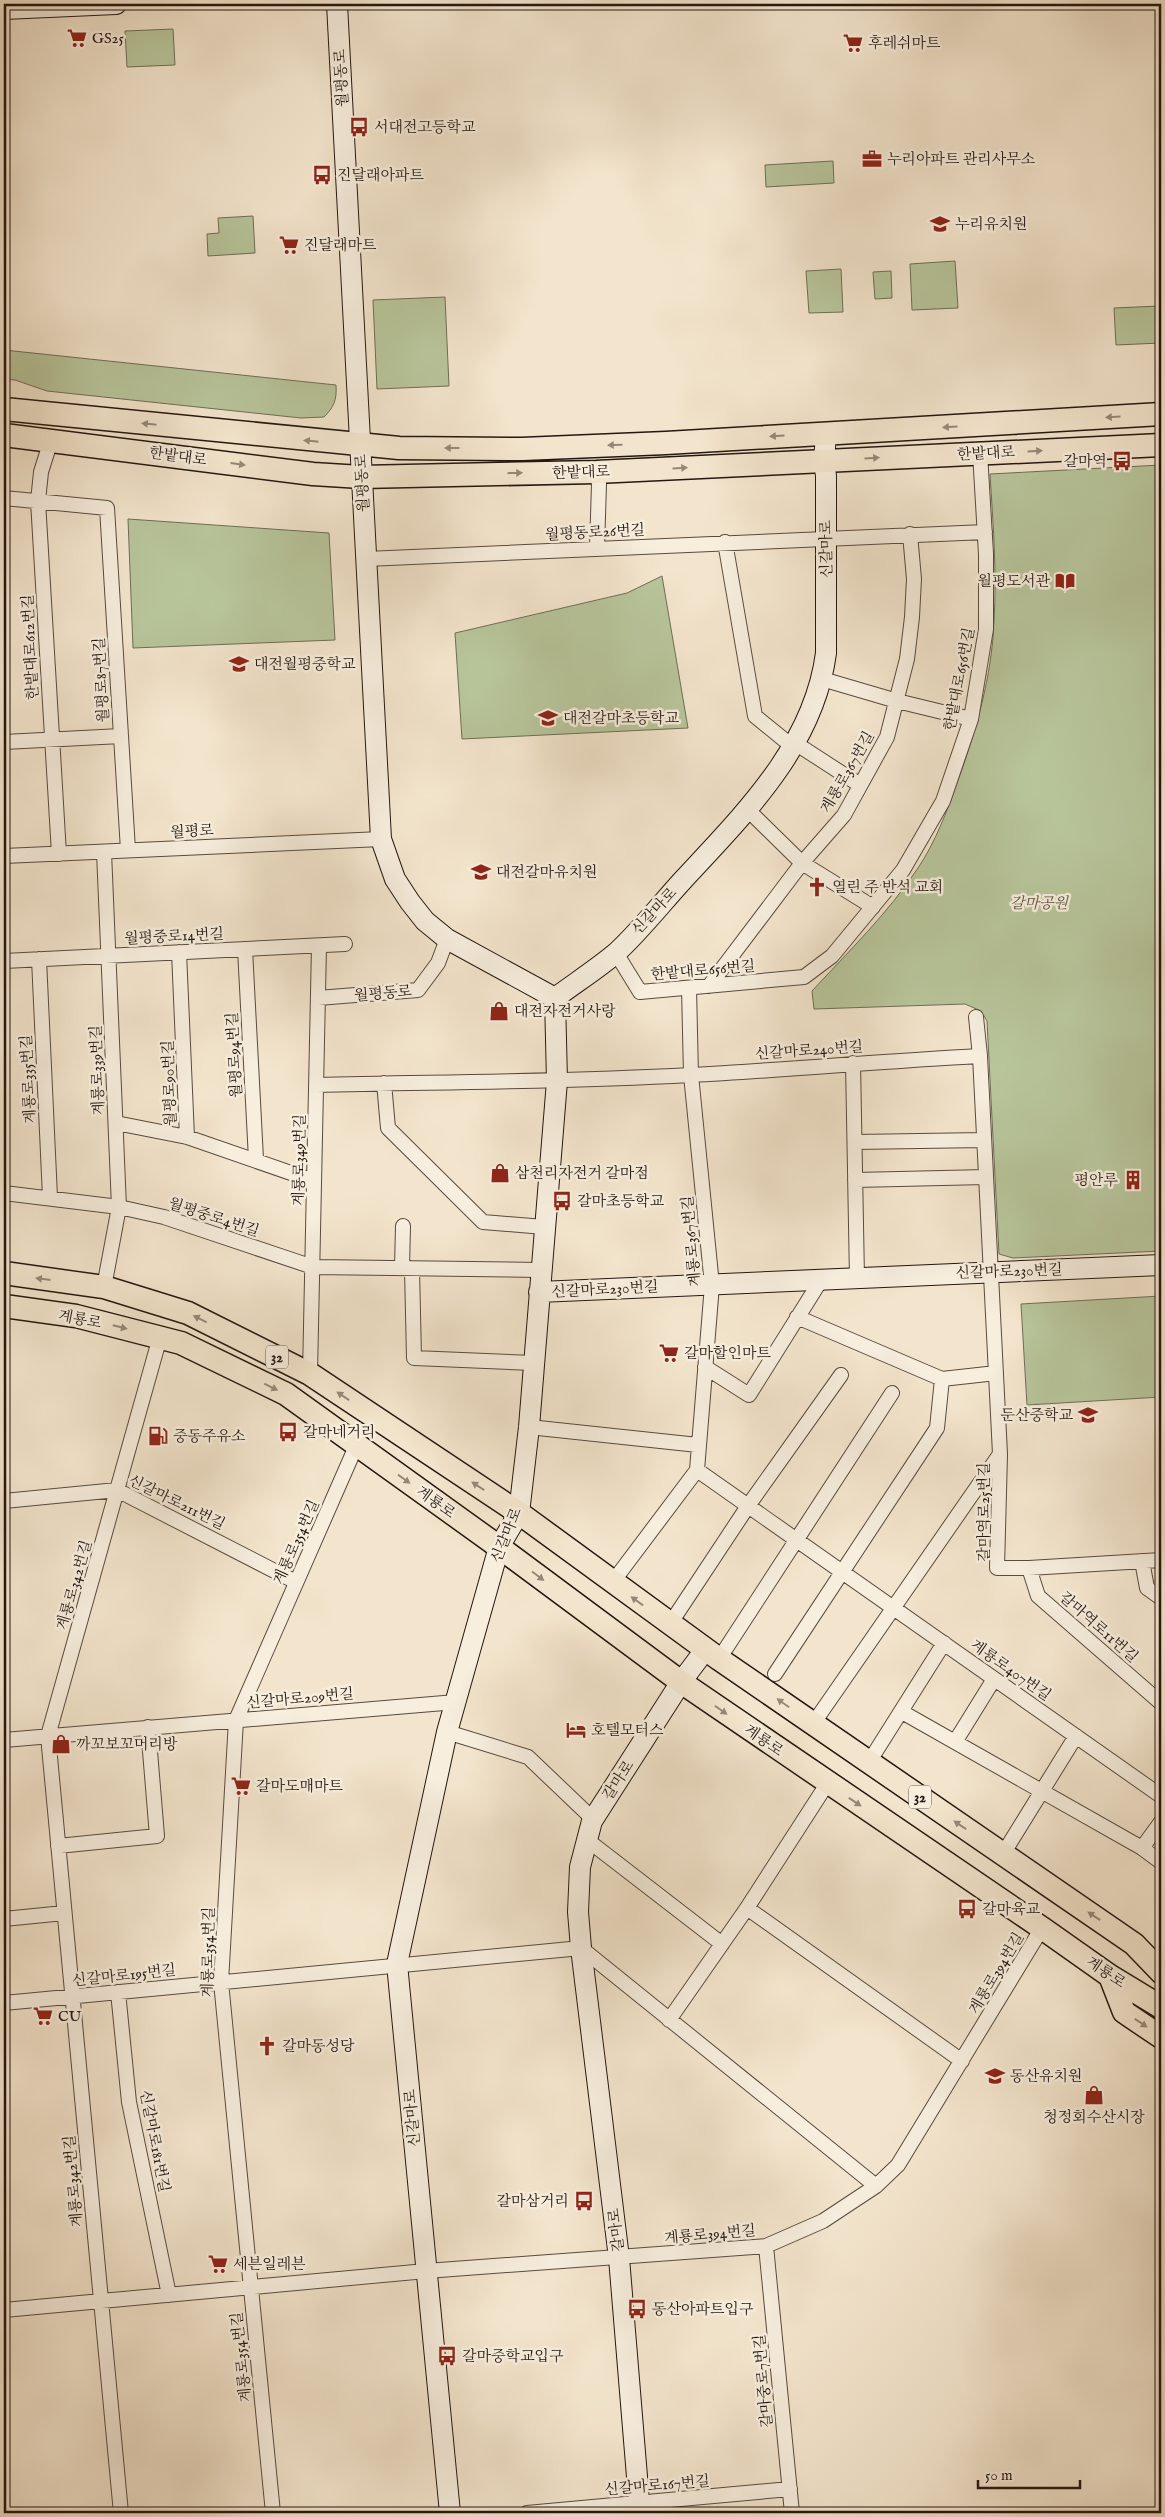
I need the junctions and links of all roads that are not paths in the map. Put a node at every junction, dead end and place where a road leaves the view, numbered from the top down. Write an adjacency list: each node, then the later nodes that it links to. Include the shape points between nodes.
1 (85, 4): 2 (street); 4 (street)
2 (116, 4)
3 (337, 4): 10 (street, 월평동로)
4 (4, 9)
5 (4, 409): 10 (main road, 한밭대로, one-way to 5)
6 (1161, 414): 8 (main road, 한밭대로, one-way to 8)
7 (4, 434): 9 (main road, 한밭대로)
8 (826, 434): 10 (main road, 한밭대로, one-way to 10, via 522,448 400,448); 13 (street, 신갈마로)
9 (51, 440): 15 (main road, 한밭대로, one-way to 15, via 313,474); 17 (street, 한밭대로612번길, via 41,472)
10 (359, 444): 15 (street, 월평동로)
11 (1161, 445): 12 (main road, 한밭대로, one-way to 11)
12 (980, 453): 13 (main road, 한밭대로, one-way to 12); 18 (street, 한밭대로656번길)
13 (824, 461): 14 (main road, 한밭대로, one-way to 13); 20 (street, 신갈마로)
14 (596, 472): 15 (main road, 한밭대로, one-way to 14); 22 (street, via 599,484)
15 (361, 476): 23 (street, 월평동로)
16 (4, 498): 17 (street)
17 (38, 501): 27 (street, 월평로87번길, via 107,508); 28 (street, 한밭대로612번길)
18 (985, 532): 19 (street, 월평동로26번길); 26 (street, 한밭대로656번길, via 986,629)
19 (910, 534): 20 (street, 월평동로26번길); 25 (street, 계룡로367번길, via 914,579 912,616 907,659)
20 (826, 538): 21 (street, 월평동로26번길); 24 (street, 신갈마로, via 827,609)
21 (726, 542): 22 (street, 월평동로26번길); 30 (street, via 755,716)
22 (598, 548): 23 (street, 월평동로26번길)
23 (366, 559): 33 (street, 월평동로)
24 (822, 679): 25 (street); 30 (street, 신갈마로, via 811,714)
25 (897, 701): 26 (street); 31 (street, 계룡로367번길, via 887,737)
26 (971, 719): 39 (street, 한밭대로656번길, via 942,801 903,870)
27 (121, 736): 28 (street); 34 (street, 월평로87번길)
28 (52, 740): 29 (street); 36 (street, 한밭대로612번길)
29 (4, 742)
30 (794, 745): 31 (street); 32 (street, 신갈마로)
31 (860, 786): 38 (street, 계룡로367번길, via 844,815)
32 (748, 810): 38 (street); 45 (street, 신갈마로)
33 (381, 839): 34 (street, 월평로); 40 (street, 월평동로, via 395,879 410,902 425,921)
34 (128, 850): 35 (street, 월평로)
35 (104, 852): 36 (street, 월평로); 46 (street, 계룡로339번길)
36 (59, 854): 37 (street, 월평로)
37 (4, 856)
38 (802, 863): 39 (street); 49 (street, 계룡로367번길)
39 (873, 907): 49 (street, 한밭대로656번길, via 832,956 804,977)
40 (447, 939): 51 (street, 월평동로, via 438,963 418,990); 52 (street, 월평동로)
41 (345, 944): 42 (street, 월평중로14번길)
42 (320, 946): 43 (street, 월평중로14번길); 51 (street, 계룡로349번길)
43 (245, 949): 44 (street, 월평중로14번길); 64 (street, 월평로94번길)
44 (179, 952): 46 (street, 월평중로14번길); 61 (street, 월평로90번길)
45 (616, 953): 50 (street, 한밭대로656번길, via 640,992); 52 (street, 신갈마로)
46 (109, 956): 47 (street, 월평중로14번길); 60 (street, 계룡로339번길)
47 (39, 959): 48 (street, 월평중로14번길); 69 (street, 계룡로335번길)
48 (4, 961)
49 (709, 986): 50 (street, 한밭대로656번길)
50 (689, 988): 56 (street, 계룡로367번길)
51 (318, 998): 59 (street, 계룡로349번길)
52 (555, 998): 57 (street, 신갈마로)
53 (976, 1017): 54 (street)
54 (980, 1056): 55 (street, 신갈마로240번길); 62 (street)
55 (853, 1063): 56 (street, 신갈마로240번길); 63 (street)
56 (691, 1075): 57 (street, 신갈마로240번길); 81 (street, 계룡로367번길)
57 (557, 1081): 58 (street); 72 (street, 신갈마로)
58 (384, 1083): 59 (street); 72 (street, via 388,1128 483,1222)
59 (316, 1085): 67 (street, 계룡로349번길)
60 (116, 1123): 61 (street); 70 (street, 계룡로339번길)
61 (187, 1137): 64 (street, 월평로90번길)
62 (984, 1140): 63 (street); 65 (street)
63 (854, 1142): 66 (street)
64 (256, 1159): 67 (street, 월평로90번길)
65 (986, 1177): 66 (street); 77 (street)
66 (855, 1180): 79 (street)
67 (314, 1181): 74 (street, 계룡로349번길)
68 (4, 1193): 69 (street, 월평중로4번길)
69 (50, 1197): 70 (street, 월평중로4번길)
70 (119, 1207): 74 (street, 월평중로4번길, via 164,1217); 82 (street, 계룡로339번길)
71 (403, 1226): 75 (street)
72 (544, 1227): 76 (street, 신갈마로)
73 (1161, 1265): 77 (street, 신갈마로230번길)
74 (313, 1267): 75 (street, 월평중로4번길); 90 (street, 계룡로349번길)
75 (407, 1268): 76 (street, 월평중로4번길); 87 (street, via 414,1358)
76 (540, 1270): 83 (street, 신갈마로)
77 (991, 1272): 79 (street, 신갈마로230번길); 89 (street, 갈마역로25번길)
78 (4, 1274): 82 (main road, 32, one-way to 78)
79 (857, 1278): 80 (street, 신갈마로230번길)
80 (821, 1280): 81 (street, 신갈마로230번길); 85 (street)
81 (712, 1285): 83 (street, 신갈마로230번길); 88 (street, 계룡로367번길)
82 (104, 1286): 90 (main road, 32, one-way to 82, via 188,1313)
83 (539, 1292): 87 (street, 신갈마로)
84 (4, 1306): 86 (main road, 계룡로 / 32, one-way to 86, via 76,1316)
85 (797, 1317): 88 (street, via 749,1395); 92 (street)
86 (160, 1337): 95 (main road, 계룡로 / 32, one-way to 95, via 181,1343 286,1394); 99 (street, 계룡로342번길)
87 (533, 1363): 94 (street, 신갈마로)
88 (705, 1367): 96 (street, 계룡로367번길)
89 (996, 1373): 92 (street); 97 (street, 갈마역로25번길)
90 (310, 1374): 102 (main road, 32, one-way to 90)
91 (841, 1375): 101 (street)
92 (942, 1379): 108 (street, via 937,1428)
93 (892, 1393): 103 (street)
94 (529, 1427): 96 (street); 102 (street, 신갈마로)
95 (357, 1444): 104 (main road, 계룡로 / 32, one-way to 104); 109 (street, 계룡로354번길)
96 (698, 1445): 98 (street, 계룡로367번길)
97 (1000, 1454): 107 (street, 갈마역로25번길, via 997,1568); 112 (street)
98 (697, 1470): 101 (street, 계룡로407번길); 110 (street)
99 (117, 1490): 100 (street, 신갈마로211번길); 109 (street, 신갈마로211번길); 126 (street, 계룡로342번길)
100 (4, 1500)
101 (748, 1506): 103 (street, 계룡로407번길); 113 (street)
102 (519, 1513): 104 (street, 신갈마로); 110 (main road, 32)
103 (797, 1540): 108 (street, 계룡로407번길); 115 (street)
104 (499, 1547): 118 (main road, 계룡로 / 32, one-way to 118); 119 (street, 신갈마로)
105 (1161, 1560): 106 (street, 갈마역로25번길)
106 (1142, 1561): 107 (street, 갈마역로25번길); 111 (street, via 1147,1588)
107 (1029, 1568): 120 (street, 갈마역로11번길, via 1038,1596)
108 (842, 1571): 112 (street, 계룡로407번길); 116 (street)
109 (296, 1582): 122 (street, 계룡로354번길)
110 (612, 1583): 113 (main road, 32, one-way to 110)
111 (1161, 1598)
112 (892, 1607): 114 (street, 계룡로407번길); 123 (street)
113 (670, 1624): 115 (main road, 32)
114 (944, 1643): 117 (street, 계룡로407번길); 121 (street)
115 (712, 1654): 118 (street, 갈마로); 123 (main road, 32, one-way to 115)
116 (775, 1674)
117 (994, 1678): 127 (street, 계룡로407번길); 129 (street)
118 (681, 1682): 131 (main road, 계룡로 / 32, one-way to 131); 134 (street, 갈마로)
119 (456, 1702): 122 (street, 신갈마로209번길); 125 (street, 신갈마로)
120 (1161, 1703)
121 (902, 1712): 129 (street); 130 (street)
122 (236, 1720): 124 (street, 신갈마로209번길); 152 (street, 계룡로354번길)
123 (813, 1724): 130 (main road, 32)
124 (148, 1728): 126 (street, 신갈마로209번길); 137 (street, via 157,1836)
125 (447, 1732): 134 (street, via 528,1757); 149 (street, 신갈마로)
126 (48, 1736): 128 (street, 신갈마로209번길); 137 (street, 계룡로342번길)
127 (1076, 1736): 132 (street); 133 (street, 계룡로407번길)
128 (4, 1740)
129 (955, 1742): 132 (street)
130 (869, 1762): 139 (main road, 32, one-way to 130)
131 (827, 1784): 141 (street); 144 (main road, 계룡로 / 32, one-way to 144)
132 (1040, 1792): 138 (street); 139 (street)
133 (1161, 1796)
134 (593, 1819): 136 (street, 갈마로)
135 (1161, 1822): 138 (street)
136 (586, 1839): 145 (street); 147 (street, 갈마로, via 578,1912)
137 (58, 1846): 142 (street, 계룡로342번길)
138 (1142, 1848): 140 (street)
139 (1003, 1854): 146 (main road, 32, one-way to 139)
140 (1161, 1862)
141 (747, 1908): 145 (street); 159 (street)
142 (64, 1913): 143 (street); 154 (street, 계룡로342번길)
143 (4, 1919)
144 (1042, 1928): 151 (main road, 계룡로 / 32); 159 (street, 계룡로394번길)
145 (722, 1944): 157 (street)
146 (1134, 1944): 148 (main road, 32); 150 (main road, 32)
147 (581, 1948): 149 (street); 157 (street); 162 (street, 갈마로)
148 (1161, 1960)
149 (397, 1964): 152 (street, 신갈마로195번길); 163 (street, 신갈마로)
150 (1161, 1972)
151 (1110, 1976): 156 (main road, 계룡로 / 32); 158 (main road, one-way to 158, via 1124,2012)
152 (221, 1982): 153 (street, 신갈마로195번길); 164 (street, 계룡로354번길)
153 (118, 1992): 154 (street, 신갈마로195번길); 165 (street, 신갈마로181번길, via 129,2102)
154 (72, 1996): 155 (street, 신갈마로195번길); 166 (street, 계룡로342번길)
155 (4, 2003)
156 (1161, 2007)
157 (669, 2020): 160 (street)
158 (1161, 2037)
159 (962, 2061): 160 (street, 계룡로394번길, via 898,2165)
160 (876, 2186): 161 (street, 계룡로394번길, via 823,2221)
161 (766, 2246): 162 (street, 계룡로394번길); 168 (street, 갈마중로7번길)
162 (620, 2258): 163 (street); 169 (street, 갈마로)
163 (426, 2271): 164 (street); 172 (street, 신갈마로)
164 (251, 2287): 165 (street); 171 (street, 계룡로354번길)
165 (169, 2295): 166 (street)
166 (101, 2301): 167 (street); 170 (street, 계룡로342번길)
167 (4, 2310)
168 (790, 2489): 169 (street, 신갈마로167번길); 174 (street, 갈마중로7번길)
169 (640, 2508): 173 (street, 신갈마로167번길)
170 (120, 2513)
171 (273, 2513)
172 (450, 2513)
173 (527, 2513)
174 (792, 2513)

